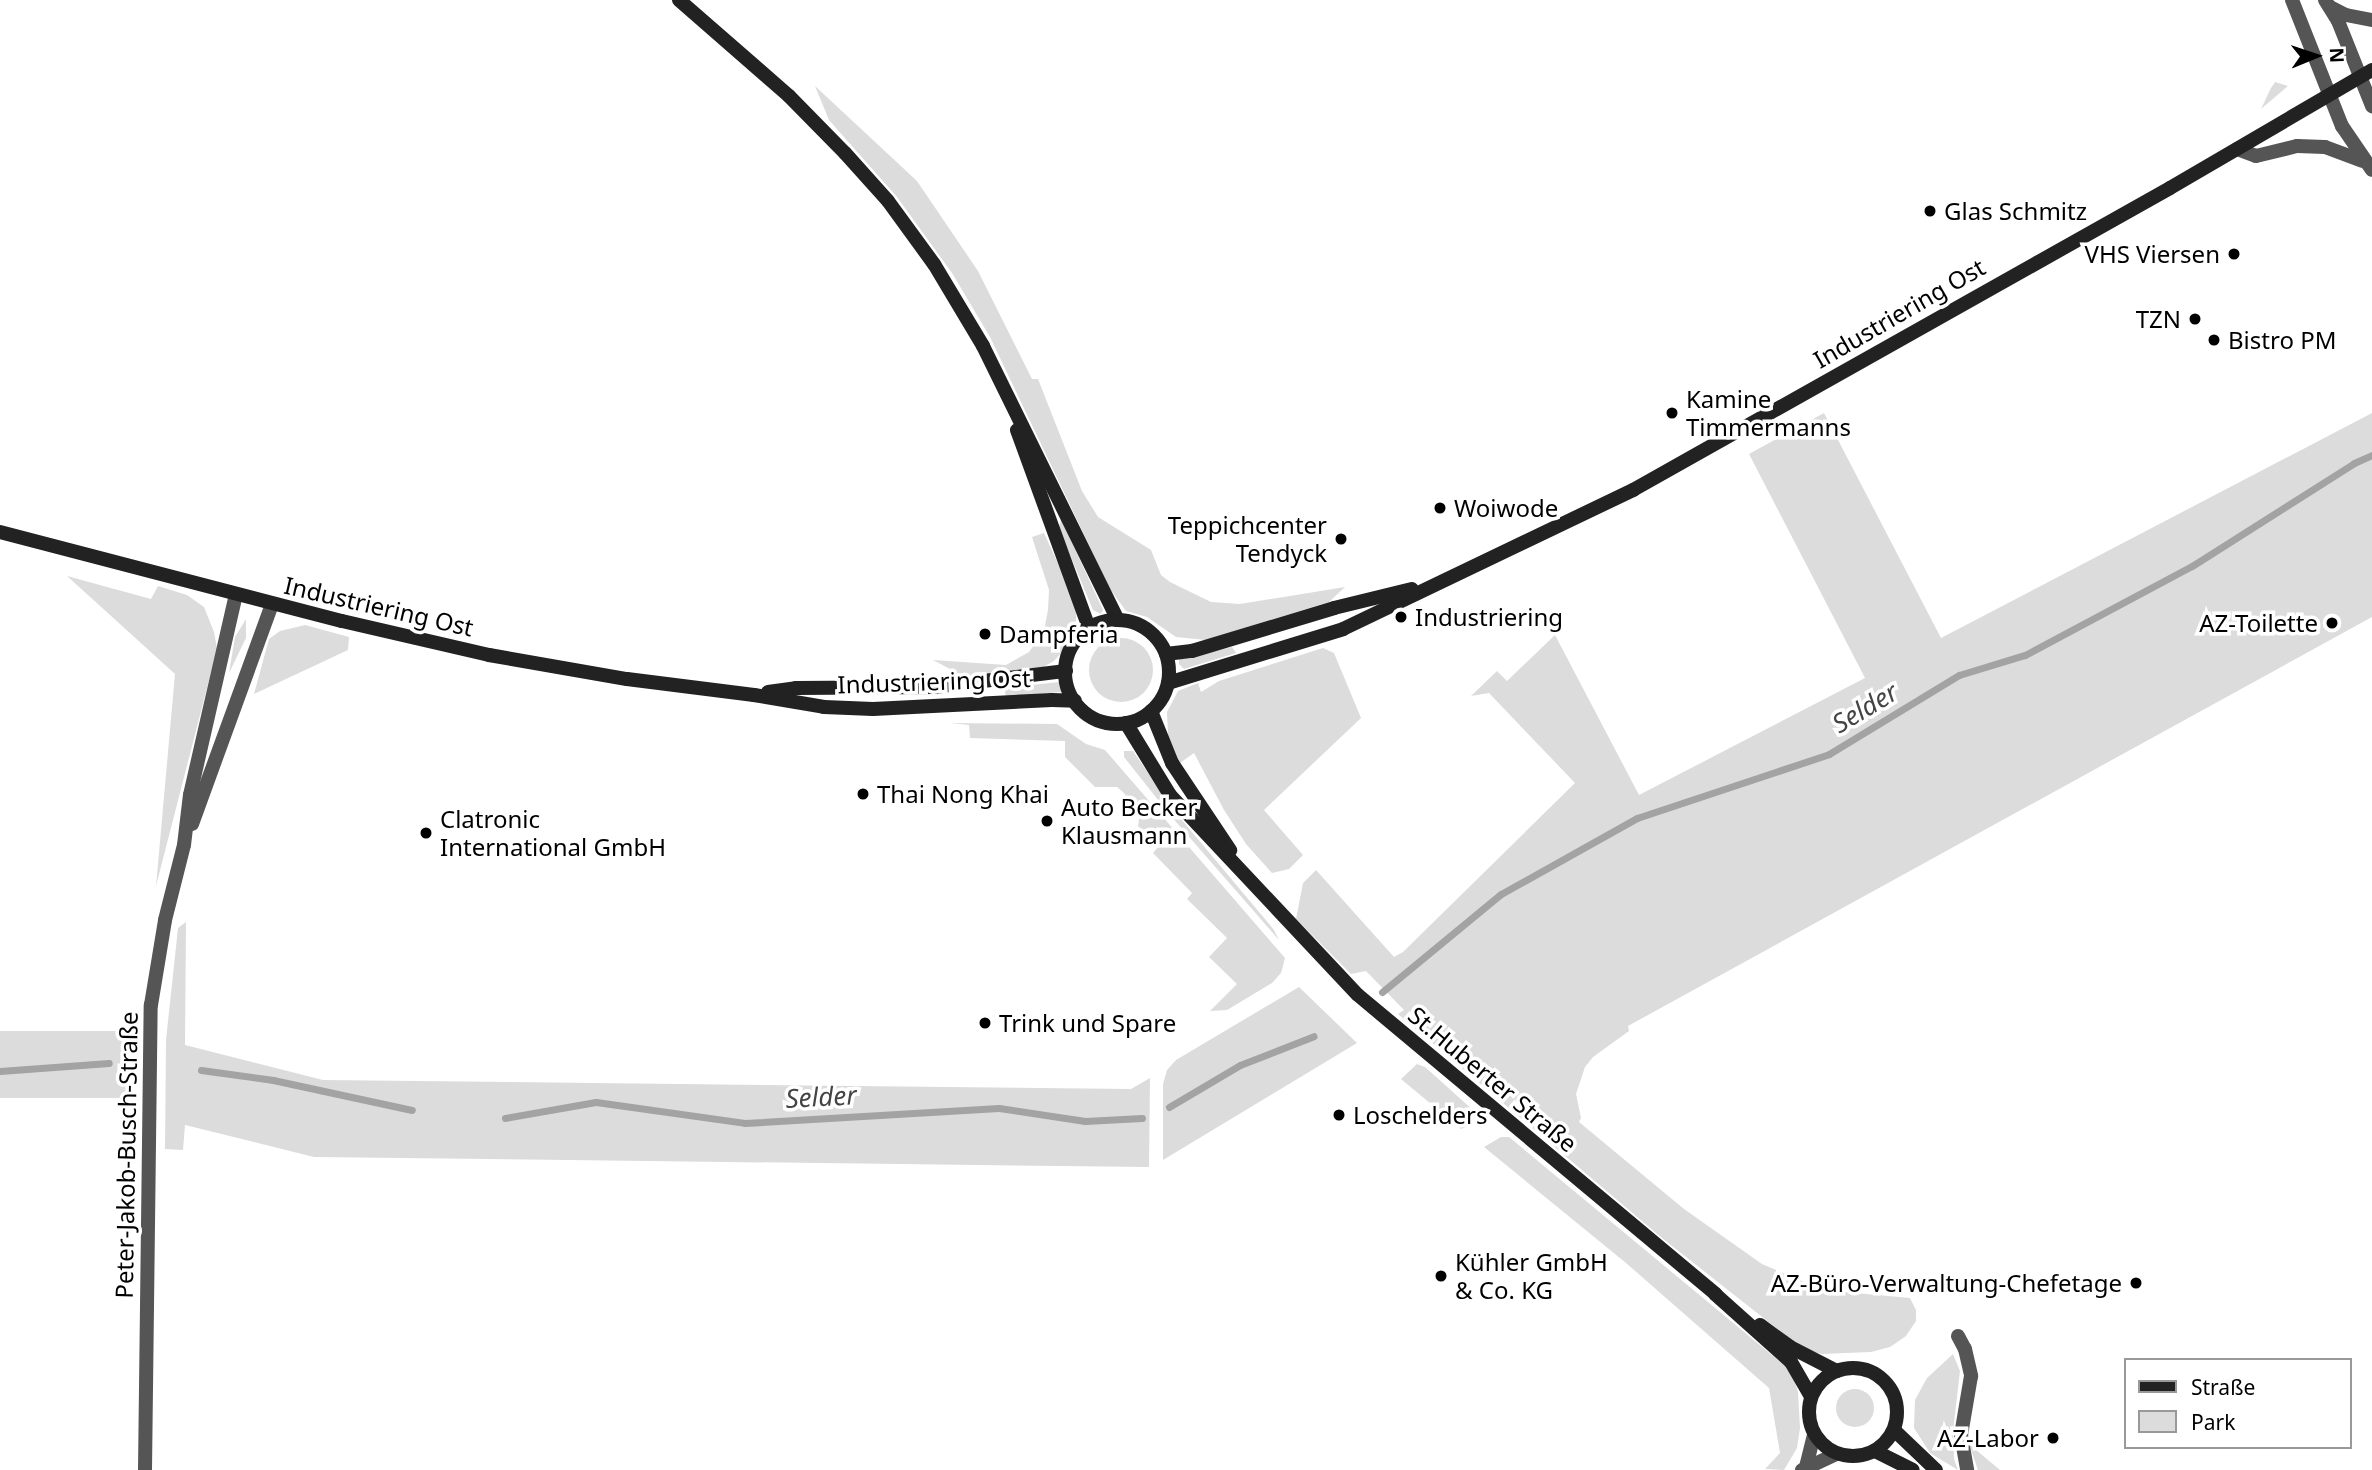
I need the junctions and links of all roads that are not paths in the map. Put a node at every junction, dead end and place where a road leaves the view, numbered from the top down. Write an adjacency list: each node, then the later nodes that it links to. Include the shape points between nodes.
1 (679, 0): 10 (street, via 789,96 888,201 960,305)
2 (2292, 0): 6 (street)
3 (2327, 4): 4 (street, via 2346,15); 5 (street)
4 (2372, 20)
5 (2366, 73): 6 (street, Industriering Ost); 7 (street)
6 (2328, 96): 8 (street, Industriering Ost); 9 (street)
7 (2372, 106)
8 (2237, 149): 9 (street, via 2256,156 2297,146 2325,146); 12 (street, Industriering Ost, via 1633,490)
9 (2368, 166)
10 (1015, 415): 15 (street); 16 (street, via 1044,511)
11 (0, 532): 13 (street, Industriering Ost)
12 (1441, 582): 17 (street, Industriering Ost, via 1334,608 1192,651); 19 (street, Industriering Ost, via 1343,629)
13 (236, 594): 14 (street, Industriering Ost); 24 (street, Peter-Jakob-Busch-Straße, via 190,795)
14 (272, 604): 20 (street, Industriering Ost, via 489,655); 24 (street, Peter-Jakob-Busch-Straße)
15 (1118, 620): 16 (street); 17 (street, via 1153,633)
16 (1089, 628): 18 (street, via 1072,647)
17 (1166, 654): 19 (street)
18 (1066, 671): 20 (street, Industriering Ost, via 935,687 796,688); 21 (street)
19 (1168, 683): 22 (street)
20 (754, 695): 21 (street, Industriering Ost, via 824,707 873,709)
21 (1075, 701): 23 (street, via 1103,722)
22 (1152, 711): 23 (street); 25 (street, St.Huberter Straße, via 1172,763)
23 (1126, 723): 25 (street, St.Huberter Straße, via 1170,795)
24 (184, 845): 35 (street, Peter-Jakob-Busch-Straße, via 151,1005)
25 (1254, 887): 26 (street, St.Huberter Straße, via 1359,995)
26 (1715, 1294): 28 (street, St.Huberter Straße, via 1790,1347); 29 (street, St.Huberter Straße, via 1791,1362)
27 (1958, 1336): 38 (street, via 1971,1376 1961,1435)
28 (1837, 1371): 29 (street, via 1817,1385); 30 (street, via 1862,1369 1884,1380 1896,1400)
29 (1811, 1396): 31 (street, via 1808,1409)
30 (1894, 1430): 32 (street); 37 (street)
31 (1814, 1434): 33 (street); 34 (street)
32 (1875, 1451): 33 (street, via 1863,1456); 36 (street)
33 (1837, 1454): 34 (street)
34 (1804, 1469)
35 (145, 1470)
36 (1913, 1470)
37 (1936, 1470)
38 (1967, 1470)

